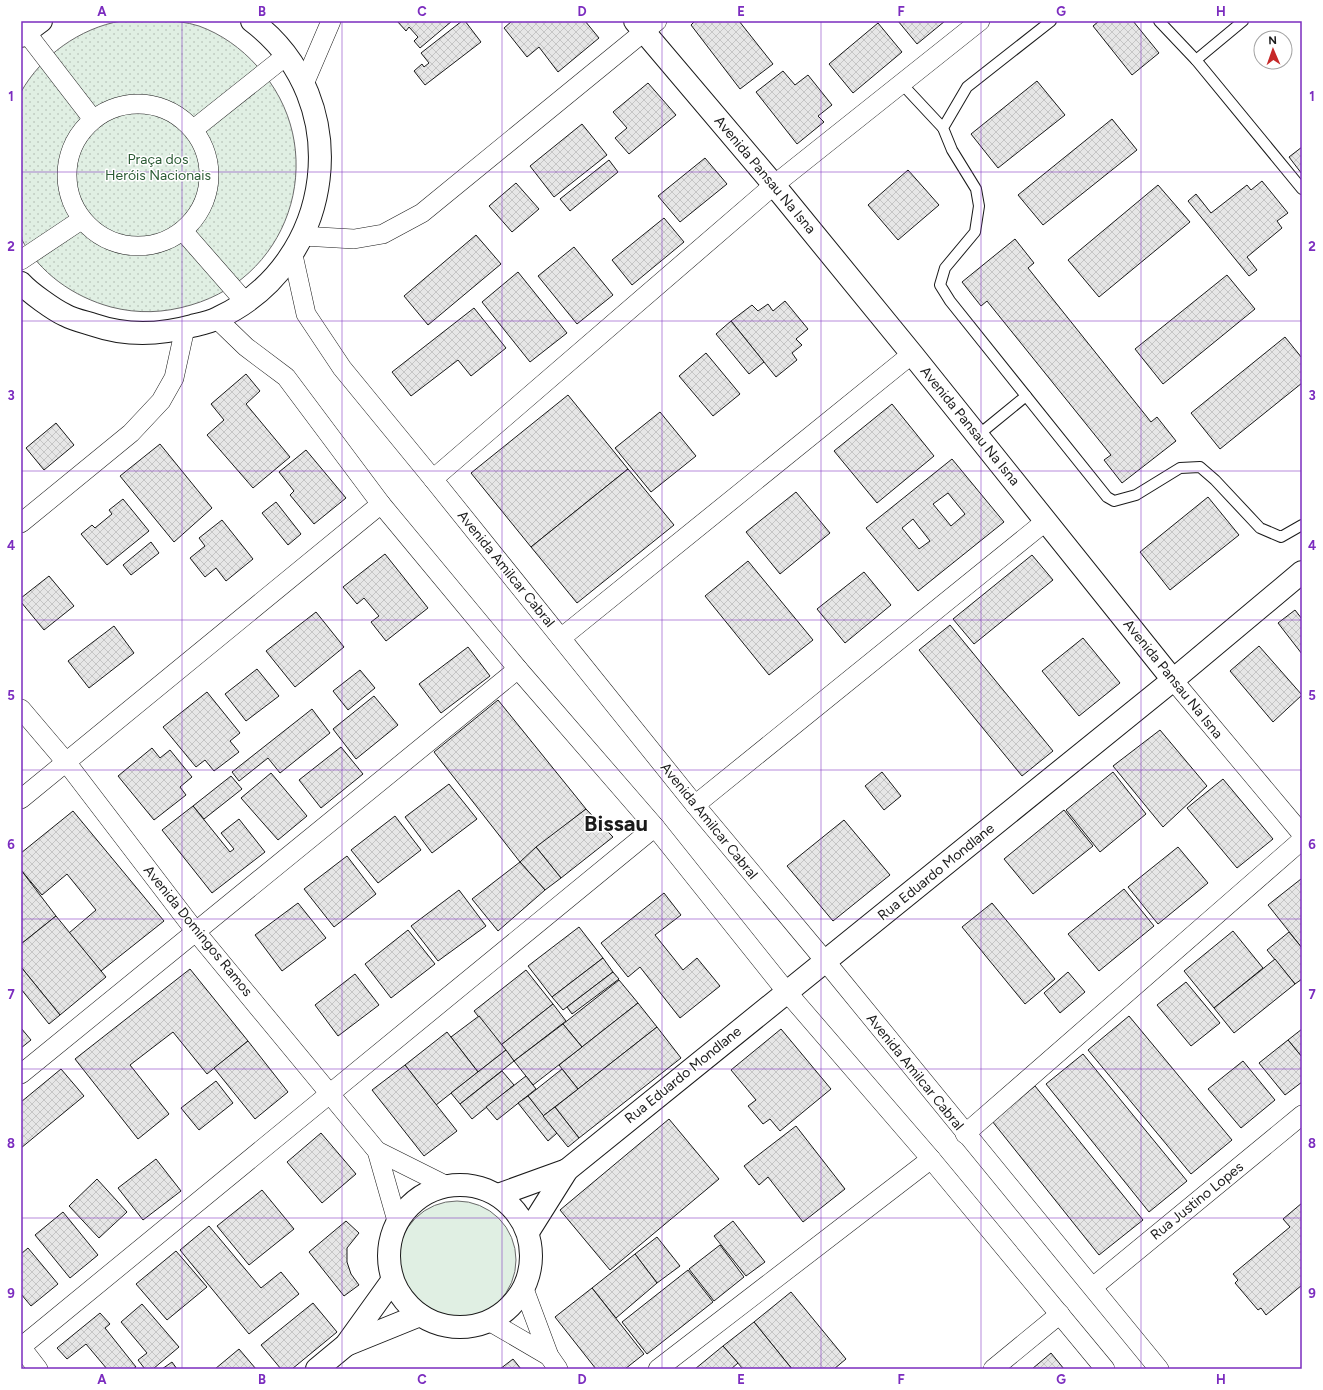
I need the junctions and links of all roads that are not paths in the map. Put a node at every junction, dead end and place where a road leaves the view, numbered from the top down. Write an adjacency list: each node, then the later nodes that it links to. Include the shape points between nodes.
1 (252, 21): 9 (street)
2 (331, 21): 12 (street)
3 (980, 21): 11 (street)
4 (1051, 21): 14 (lane, via 967,87)
5 (1159, 21): 10 (lane)
6 (1243, 21): 10 (lane)
7 (646, 24): 16 (street, Avenida Pansau Na Isna); 20 (street, via 422,212 383,234)
8 (27, 29): 13 (street)
9 (287, 55): 12 (street); 15 (street)
10 (1196, 60): 17 (lane)
11 (901, 83): 14 (lane); 16 (street)
12 (304, 84): 20 (street, via 318,126 321,171 312,215)
13 (92, 118): 15 (street, via 126,103 164,107); 18 (street, via 70,149 66,186)
14 (943, 128): 27 (lane, via 952,150 976,189 979,206 975,232 945,268 940,285)
15 (194, 129): 19 (street, via 210,164 206,201)
16 (774, 185): 26 (street, Avenida Pansau Na Isna); 29 (street)
17 (1302, 189)
18 (81, 220): 19 (street, via 111,242 149,246); 21 (street)
19 (183, 231): 23 (street)
20 (297, 246): 23 (street, via 271,281); 29 (street, Avenida Amilcar Cabral, via 306,314 342,368)
21 (21, 260)
22 (22, 285): 25 (street, via 65,315 115,332 167,333)
23 (246, 303): 24 (street)
24 (217, 319): 25 (street); 30 (street, via 246,347 286,377)
25 (185, 328): 32 (street, via 174,378 161,401 131,433)
26 (912, 354): 28 (street, Avenida Pansau Na Isna); 35 (street)
27 (1026, 396): 28 (lane); 33 (lane, via 1107,497 1114,501 1136,495 1180,468 1200,468 1215,480 1260,528 1280,537)
28 (978, 436): 31 (street, Avenida Pansau Na Isna)
29 (434, 479): 35 (street, Avenida Amilcar Cabral)
30 (382, 504): 36 (street); 39 (street)
31 (1046, 521): 37 (street, Avenida Pansau Na Isna); 41 (street)
32 (21, 523)
33 (1302, 525)
34 (1302, 572): 37 (street, Rua Eduardo Mondlane)
35 (561, 638): 41 (street, Avenida Amilcar Cabral)
36 (518, 670): 42 (street); 45 (street)
37 (1173, 680): 43 (street, Avenida Pansau Na Isna); 46 (street, Rua Eduardo Mondlane)
38 (21, 709): 39 (street, Avenida Domingos Ramos)
39 (66, 762): 40 (street); 45 (street, Avenida Domingos Ramos)
40 (21, 799)
41 (695, 805): 46 (street, Avenida Amilcar Cabral)
42 (655, 827): 47 (street); 49 (street)
43 (1302, 834)
44 (1302, 840): 51 (street)
45 (196, 932): 48 (street); 49 (street, Avenida Domingos Ramos)
46 (826, 962): 47 (street, Rua Eduardo Mondlane); 51 (street, Avenida Amilcar Cabral)
47 (786, 991): 53 (street); 54 (street, Rua Eduardo Mondlane)
48 (21, 1074)
49 (331, 1094): 52 (street, Avenida Domingos Ramos); 66 (street)
50 (1302, 1115): 60 (street, Rua Justino Lopes)
51 (965, 1134): 60 (street, Avenida Amilcar Cabral)
52 (377, 1151): 55 (street, Avenida Domingos Ramos); 57 (street, Avenida Domingos Ramos)
53 (931, 1159): 62 (street); 70 (street)
54 (567, 1170): 56 (street, Rua Eduardo Mondlane); 58 (street, Rua Eduardo Mondlane)
55 (447, 1186): 56 (street, via 482,1188); 57 (street, via 426,1193 407,1207)
56 (498, 1195): 58 (street, via 522,1219)
57 (397, 1221): 59 (street, via 390,1240 388,1260)
58 (528, 1232): 61 (street, via 532,1261)
59 (392, 1281): 63 (street, via 401,1297); 65 (street)
60 (1093, 1287): 73 (street, Avenida Amilcar Cabral)
61 (524, 1289): 64 (street, via 506,1311); 67 (street)
62 (1060, 1314): 71 (street); 72 (street)
63 (420, 1315): 64 (street, via 436,1323 454,1327 472,1326); 65 (street)
64 (489, 1321): 67 (street)
65 (346, 1345): 69 (street)
66 (21, 1347): 68 (street)
67 (554, 1362)
68 (38, 1369)
69 (317, 1369)
70 (658, 1369)
71 (992, 1369)
72 (1105, 1369)
73 (1159, 1369)

